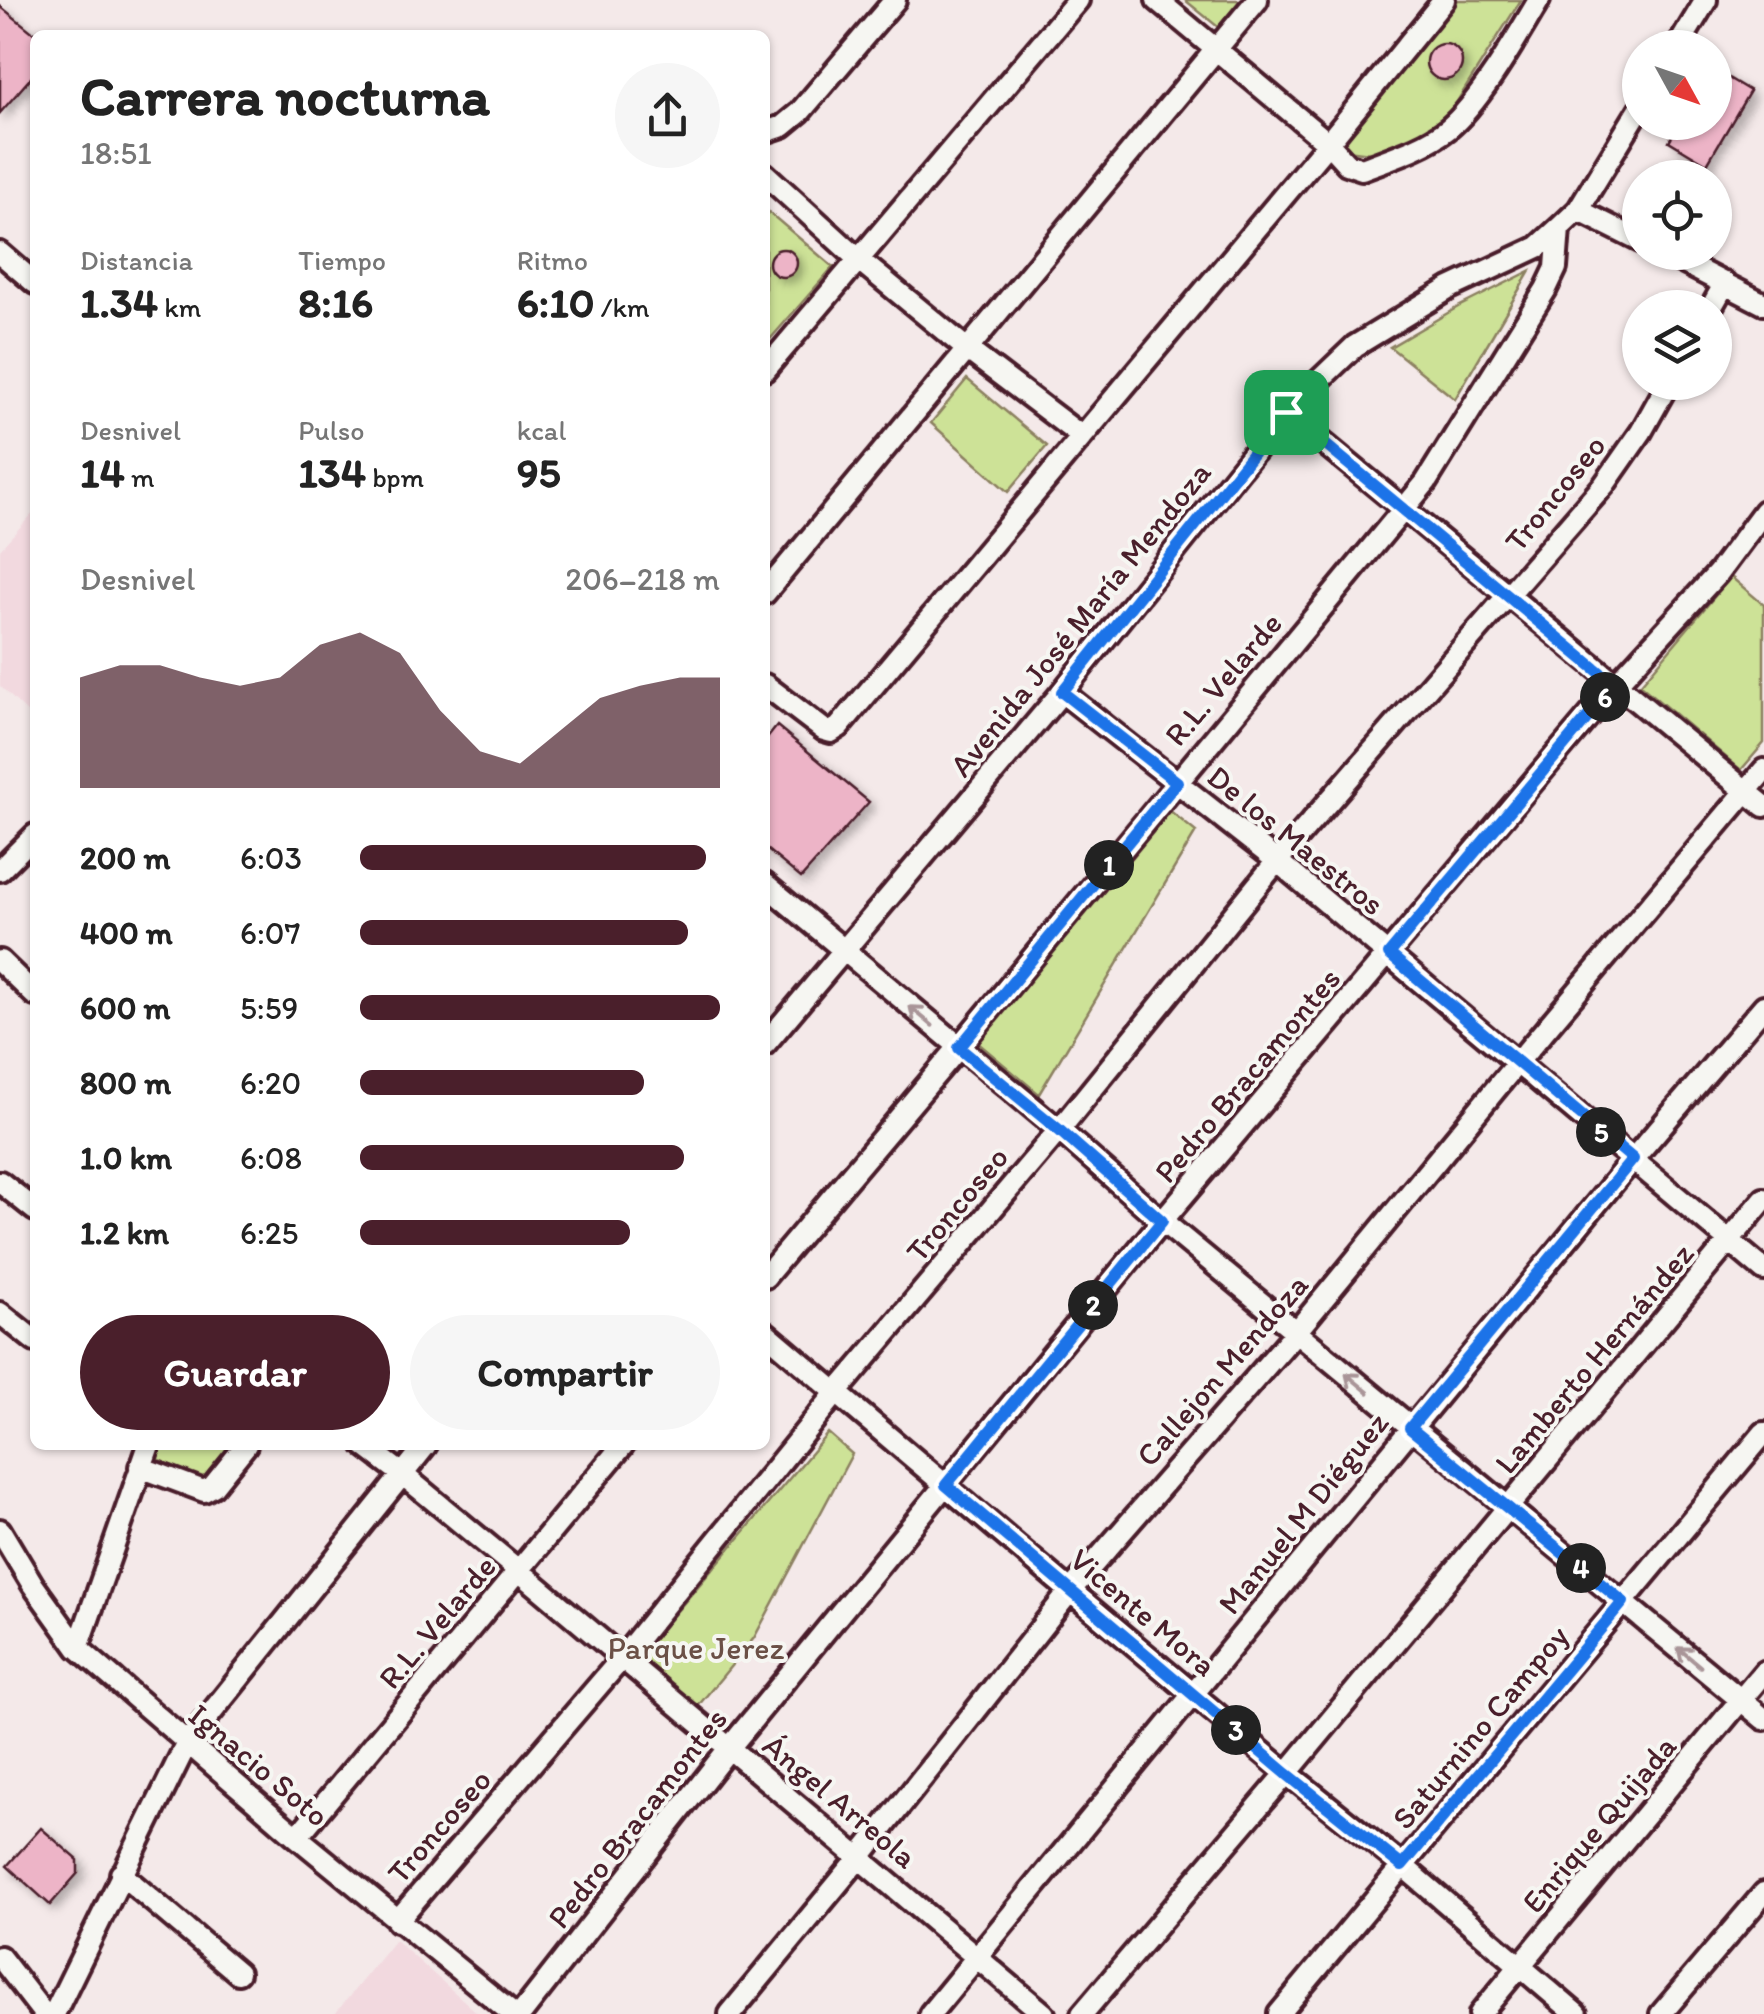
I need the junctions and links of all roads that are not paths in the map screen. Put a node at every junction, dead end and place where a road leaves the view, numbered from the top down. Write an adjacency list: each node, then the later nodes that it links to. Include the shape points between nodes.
1 (895, 0): 10 (street, via 800,112)
2 (1078, 0): 18 (street)
3 (1156, 0): 9 (street)
4 (1258, 0): 9 (street)
5 (1444, 0): 12 (street)
6 (1539, 0): 12 (street, via 1476,98 1448,129 1362,169 1347,164)
7 (1706, 0): 8 (street)
8 (1688, 30)
9 (1215, 50): 12 (street); 24 (street)
10 (770, 130)
11 (1622, 138): 14 (street, Avenida José María Mendoza)
12 (1328, 142): 28 (street)
13 (770, 179): 18 (street)
14 (1578, 210): 15 (street, Avenida José María Mendoza); 16 (street)
15 (1560, 228): 27 (street, Avenida José María Mendoza, via 1538,247 1450,288 1355,346); 29 (street, R.L. Velarde, via 1556,268 1546,289)
16 (1622, 232)
17 (0, 254): 20 (street)
18 (858, 259): 24 (street); 25 (street)
19 (1699, 270): 21 (street)
20 (30, 279)
21 (1724, 283): 22 (street); 23 (street)
22 (1720, 290)
23 (1764, 304)
24 (968, 350): 28 (street); 31 (street)
25 (770, 364)
26 (1659, 400): 32 (street, Troncoseo, via 1604,485)
27 (1286, 412): 29 (street); 35 (street, Avenida José María Mendoza)
28 (1080, 436): 34 (street, via 839,727 824,730)
29 (1403, 509): 32 (street); 37 (street, R.L. Velarde)
30 (1764, 511): 33 (street, Pedro Bracamontes, via 1718,573)
31 (770, 587)
32 (1509, 596): 33 (street); 41 (street, Troncoseo)
33 (1615, 685): 38 (street); 45 (street, Pedro Bracamontes)
34 (770, 689)
35 (1062, 692): 37 (street, De los Maestros); 44 (street, Avenida José María Mendoza)
36 (1764, 770): 38 (street, Callejon Mendoza)
37 (1177, 782): 41 (street, De los Maestros); 50 (street, R.L. Velarde)
38 (1747, 792): 39 (street); 51 (street, Callejon Mendoza)
39 (1764, 806)
40 (30, 840): 42 (street)
41 (1277, 861): 45 (street, De los Maestros); 52 (street, Troncoseo)
42 (0, 870)
43 (770, 888): 44 (street)
44 (843, 951): 49 (street, Avenida José María Mendoza); 50 (street, one-way to 44)
45 (1389, 954): 51 (street, De los Maestros); 57 (street, Pedro Bracamontes)
46 (0, 961): 47 (street)
47 (30, 989)
48 (1764, 1006): 53 (street, Manuel M Diéguez)
49 (770, 1038)
50 (959, 1048): 52 (street); 59 (street, R.L. Velarde)
51 (1517, 1063): 53 (street, De los Maestros); 62 (street, Callejon Mendoza)
52 (1059, 1130): 57 (street); 65 (street, Troncoseo)
53 (1633, 1159): 58 (street, De los Maestros); 66 (street, Manuel M Diéguez)
54 (0, 1182): 56 (street)
55 (1764, 1199): 58 (street, Lamberto Hernández)
56 (30, 1206)
57 (1162, 1221): 62 (street); 75 (street, Pedro Bracamontes)
58 (1730, 1241): 60 (street, De los Maestros); 76 (street, Lamberto Hernández)
59 (770, 1270)
60 (1764, 1270)
61 (0, 1313): 63 (street)
62 (1296, 1332): 66 (street, one-way to 62); 79 (street, Callejon Mendoza)
63 (30, 1336)
64 (770, 1336): 65 (street, Vicente Mora)
65 (837, 1392): 75 (street, Vicente Mora); 82 (street, Troncoseo)
66 (1410, 1428): 76 (street); 84 (street, Manuel M Diéguez)
67 (1764, 1433): 80 (street, Saturnino Campoy)
68 (147, 1450): 73 (street)
69 (242, 1450): 73 (street, via 204,1491)
70 (371, 1450): 74 (street, Ángel Arreola)
71 (422, 1450): 74 (street)
72 (620, 1450): 78 (street, R.L. Velarde)
73 (140, 1467): 81 (street)
74 (402, 1474): 78 (street, Ángel Arreola); 87 (street)
75 (946, 1485): 79 (street, Vicente Mora); 88 (street, Pedro Bracamontes)
76 (1508, 1509): 80 (street); 89 (street, Lamberto Hernández)
77 (0, 1530): 81 (street, Ignacio Soto)
78 (518, 1570): 82 (street, Ángel Arreola); 90 (street, R.L. Velarde)
79 (1070, 1591): 84 (street, Vicente Mora); 91 (street, Callejon Mendoza)
80 (1623, 1602): 85 (street, one-way to 80); 92 (street, Saturnino Campoy)
81 (78, 1648): 87 (street, Ignacio Soto)
82 (622, 1658): 88 (street, Ángel Arreola); 95 (street, Troncoseo)
83 (1764, 1672): 85 (street, Enrique Quijada)
84 (1194, 1693): 89 (street, Vicente Mora); 96 (street, Manuel M Diéguez)
85 (1741, 1700): 86 (street); 98 (street, Enrique Quijada)
86 (1764, 1719)
87 (187, 1743): 90 (street, Ignacio Soto); 93 (street)
88 (730, 1747): 91 (street, Ángel Arreola); 103 (street, Pedro Bracamontes)
89 (1287, 1774): 92 (street, Vicente Mora); 107 (street, Lamberto Hernández)
90 (297, 1837): 95 (street, Ignacio Soto)
91 (859, 1858): 96 (street, Ángel Arreola); 104 (street, Callejon Mendoza)
92 (1402, 1866): 98 (street, Vicente Mora); 108 (street, Saturnino Campoy)
93 (120, 1874): 99 (street); 101 (street)
94 (1764, 1892): 111 (street)
95 (398, 1921): 102 (street, Ignacio Soto)
96 (977, 1957): 105 (street, Manuel M Diéguez); 106 (street, Ángel Arreola)
97 (0, 1958): 100 (street)
98 (1520, 1966): 109 (street, Enrique Quijada); 110 (street, Vicente Mora)
99 (238, 1973)
100 (44, 2014)
101 (54, 2014)
102 (513, 2014)
103 (521, 2014)
104 (730, 2014)
105 (930, 2014)
106 (1044, 2014)
107 (1082, 2014)
108 (1279, 2014)
109 (1480, 2014)
110 (1576, 2014)
111 (1661, 2014)

